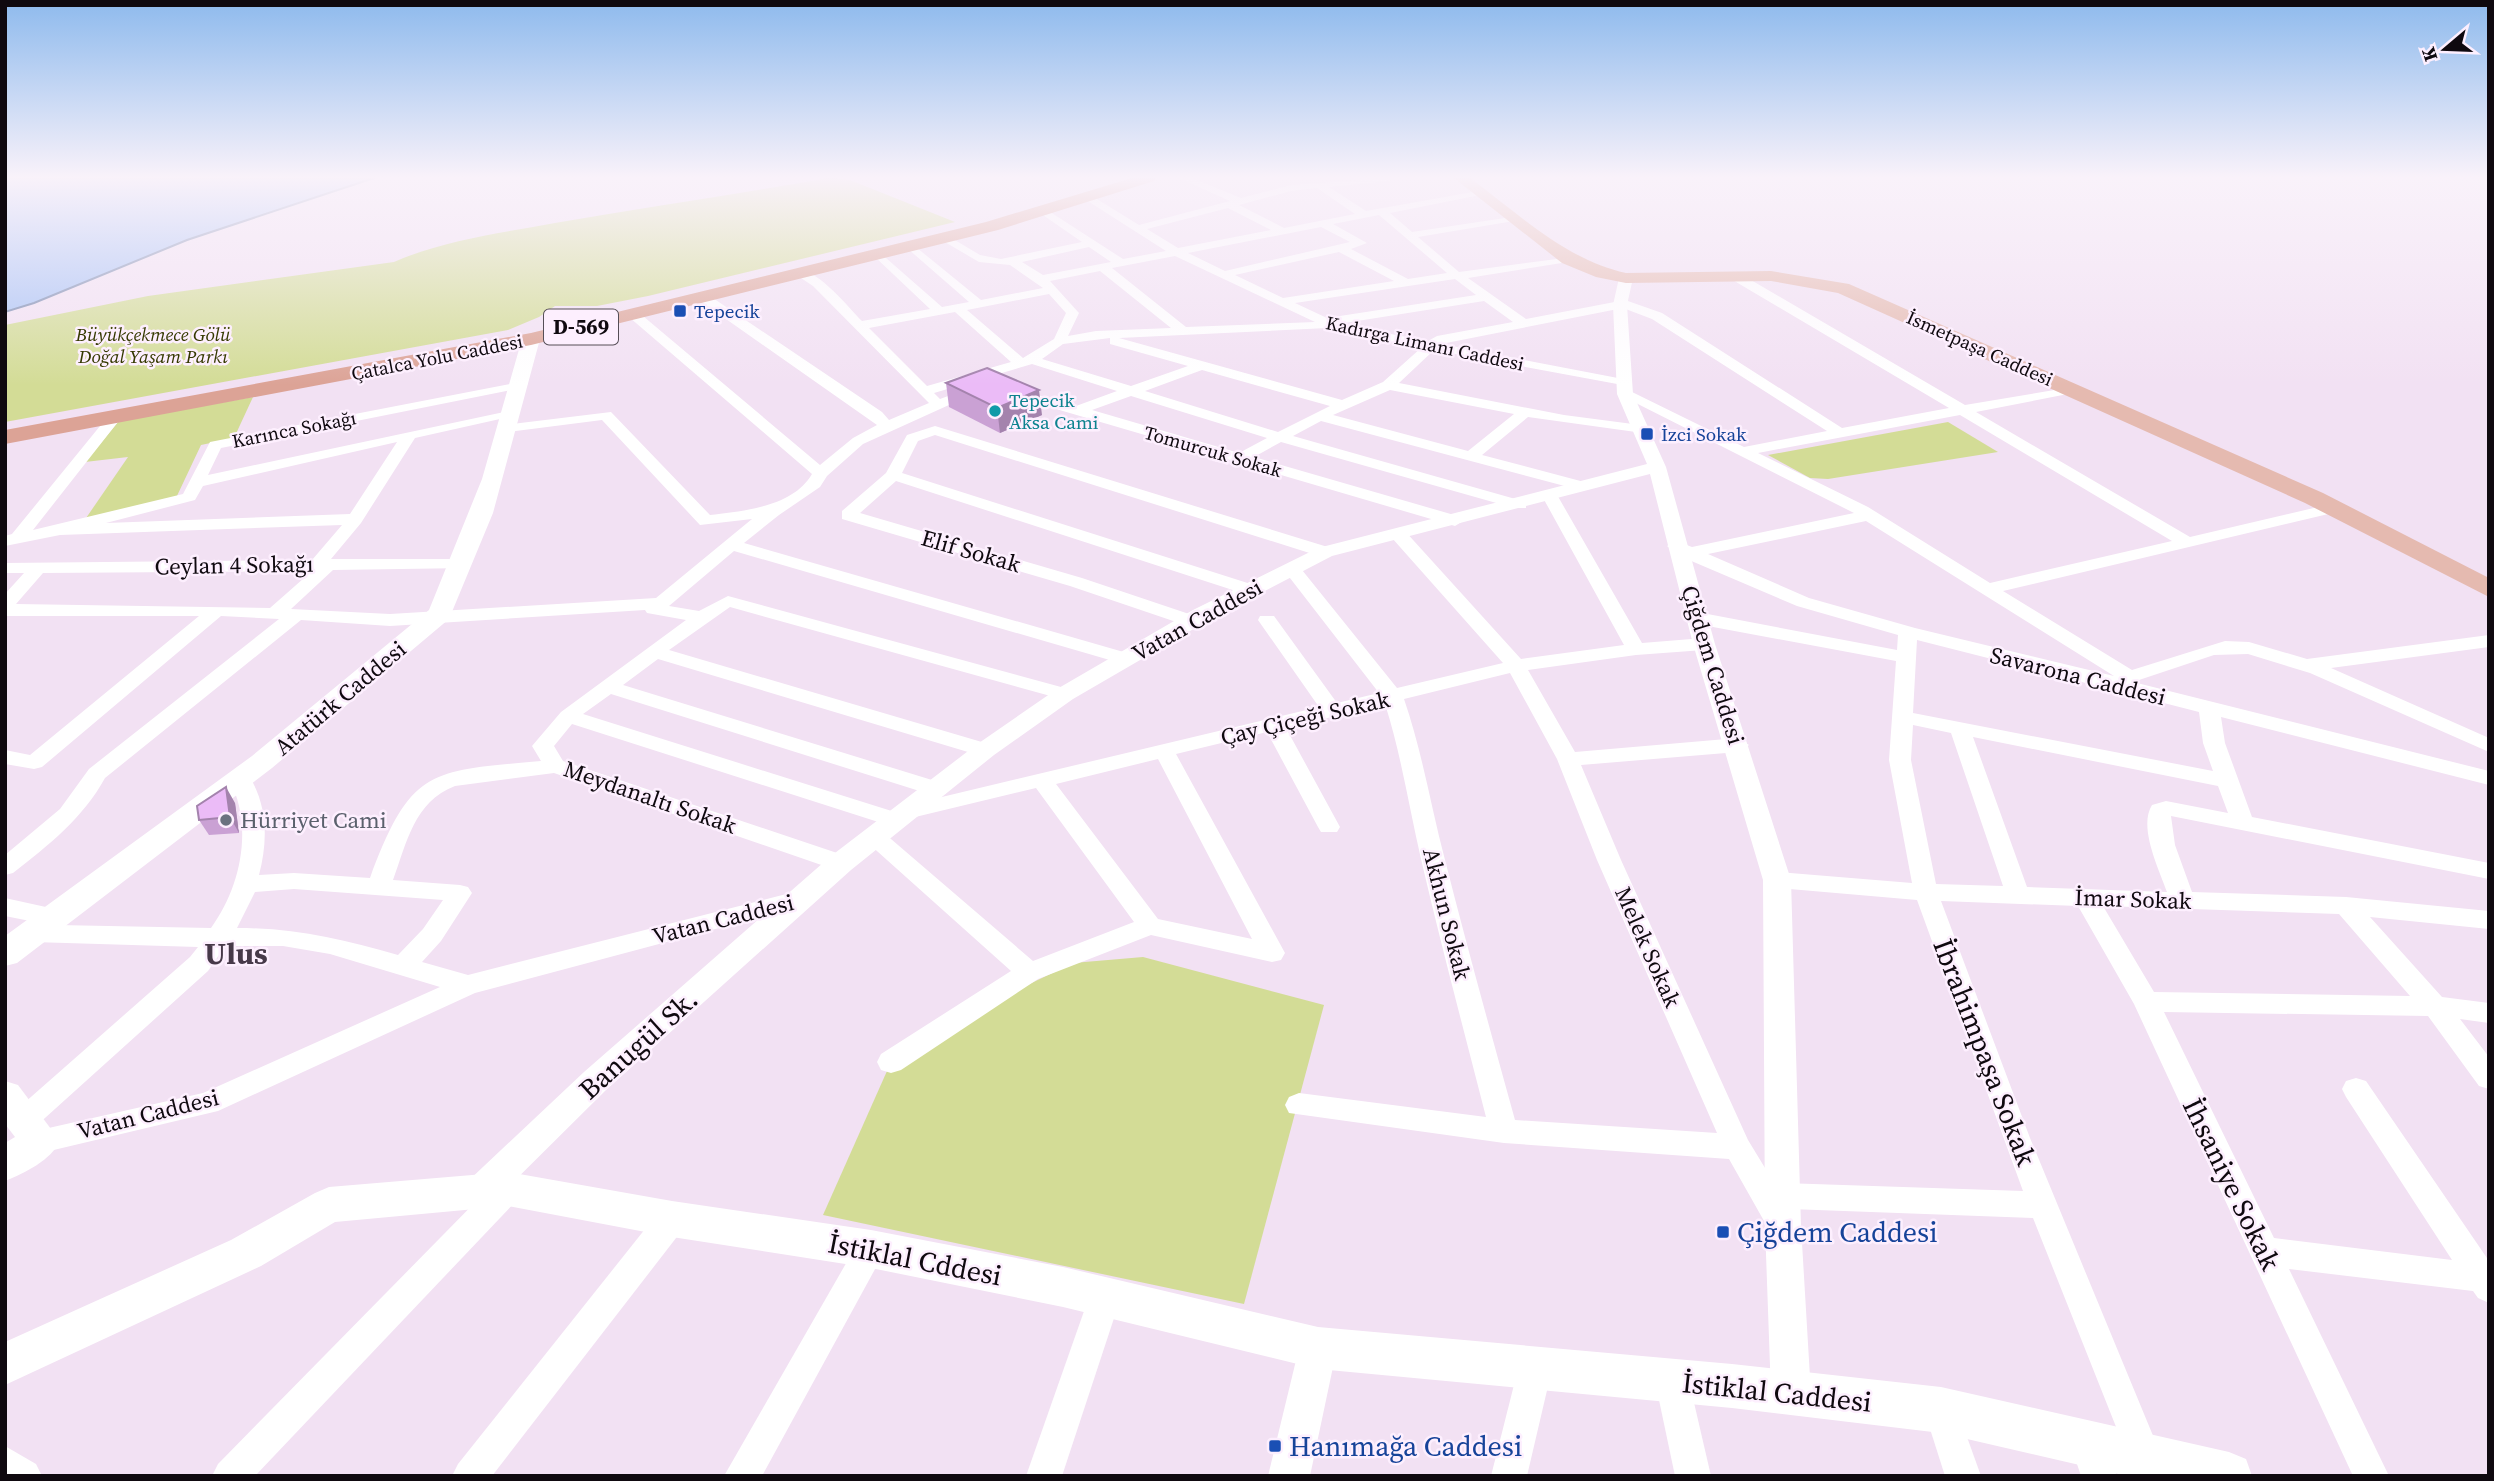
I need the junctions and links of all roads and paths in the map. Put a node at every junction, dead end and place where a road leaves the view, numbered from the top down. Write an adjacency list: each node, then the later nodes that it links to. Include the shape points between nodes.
1 (874, 247): 37 (highway, Çatalca Yolu Caddesi / D-569)
2 (906, 247): 16 (highway, Çatalca Yolu Caddesi / D-569)
3 (912, 247): 34 (street)
4 (959, 247): 18 (street, via 984,262)
5 (1073, 247): 18 (street)
6 (1097, 247): 20 (street)
7 (1168, 247): 15 (street, Kadırga Limanı Caddesi)
8 (1201, 247): 15 (street)
9 (1257, 247): 19 (street)
10 (1344, 247): 14 (street)
11 (1425, 247): 24 (street)
12 (1552, 247): 17 (main road, İsmetpaşa Caddesi)
13 (1573, 247): 29 (main road, İsmetpaşa Caddesi)
14 (1340, 248): 19 (street); 28 (street)
15 (1176, 252): 20 (street); 25 (street, Kadırga Limanı Caddesi)
16 (878, 254): 23 (highway, Çatalca Yolu Caddesi / D-569); 36 (street)
17 (1568, 259): 22 (main road, İsmetpaşa Caddesi); 24 (street)
18 (1012, 261): 27 (street)
19 (1282, 261): 25 (street)
20 (1121, 263): 21 (street)
21 (1103, 267): 27 (street); 43 (street)
22 (1594, 271): 29 (main road, İsmetpaşa Caddesi); 29 (main road, via 1593,265)
23 (802, 273): 31 (highway, Çatalca Yolu Caddesi / D-569); 42 (street)
24 (1455, 274): 28 (street); 32 (street)
25 (1222, 275): 33 (street, Kadırga Limanı Caddesi)
26 (1735, 276): 29 (main road, İsmetpaşa Caddesi); 39 (main road, İsmetpaşa Caddesi, via 1819,282); 62 (street)
27 (1041, 279): 30 (street)
28 (1403, 281): 33 (street)
29 (1626, 281): 39 (main road, İsmetpaşa Caddesi, via 1774,269 1829,275 1878,291); 40 (street); 54 (street, Çiğdem Caddesi); 69 (street, via 1657,316)
30 (1053, 290): 34 (street); 46 (street, via 1073,313)
31 (703, 297): 38 (highway, Çatalca Yolu Caddesi / D-569); 67 (street, via 877,415)
32 (1485, 297): 40 (street); 41 (street)
33 (1280, 302): 41 (street, Kadırga Limanı Caddesi)
34 (980, 304): 35 (street)
35 (959, 309): 36 (street); 48 (street)
36 (940, 312): 42 (street)
37 (601, 313): 44 (highway, Çatalca Yolu Caddesi / D-569); 44 (highway, via 566,311)
38 (633, 314): 44 (highway, Çatalca Yolu Caddesi / D-569); 77 (street)
39 (1921, 316): 56 (main road, İsmetpaşa Caddesi); 60 (main road, İsmetpaşa Caddesi)
40 (1524, 324): 47 (street, via 1437,340)
41 (1329, 325): 43 (street); 47 (street, Kadırga Limanı Caddesi)
42 (859, 326): 57 (street)
43 (1184, 332): 45 (street)
44 (530, 335): 51 (main road, Atatürk Caddesi); 65 (highway, Çatalca Yolu Caddesi / D-569); 71 (highway, Çatalca Yolu Caddesi / D-569)
45 (1096, 335): 46 (street); 49 (street)
46 (1059, 341): 48 (street)
47 (1433, 345): 53 (street); 54 (street, Kadırga Limanı Caddesi)
48 (1027, 362): 50 (street); 55 (street)
49 (1202, 365): 55 (street); 59 (street)
50 (971, 379): 52 (street, Tomurcuk Sokak); 57 (street)
51 (521, 384): 66 (main road, Atatürk Caddesi); 79 (street, Karınca Sokağı, via 215,445)
52 (990, 385): 58 (street); 61 (street, Tomurcuk Sokak)
53 (1388, 385): 59 (street); 63 (street)
54 (1624, 388): 68 (street, Çiğdem Caddesi); 73 (street, Kadırga Limanı Caddesi)
55 (1130, 389): 61 (street); 72 (street)
56 (2073, 389): 60 (main road, İsmetpaşa Caddesi); 62 (street)
57 (927, 391): 58 (street)
58 (936, 404): 67 (street)
59 (1344, 405): 64 (street)
60 (2127, 407): 82 (main road, İsmetpaşa Caddesi); 84 (main road, İsmetpaşa Caddesi)
61 (1076, 411): 75 (street, Tomurcuk Sokak)
62 (1963, 411): 69 (street); 92 (street)
63 (1525, 412): 68 (street); 74 (street)
64 (1319, 416): 72 (street); 74 (street)
65 (114, 418): 71 (highway, Çatalca Yolu Caddesi / D-569); 91 (street)
66 (511, 420): 70 (street); 85 (street, via 606,415 706,521); 98 (main road, Atatürk Caddesi, via 487,505)
67 (886, 426): 77 (street, via 858,441)
68 (1643, 429): 76 (street, Çiğdem Caddesi)
69 (1838, 432): 73 (street)
70 (410, 434): 79 (street); 87 (street)
71 (6, 436)
72 (1279, 437): 75 (street); 83 (street)
73 (1741, 452): 86 (street, Kadırga Limanı Caddesi)
74 (1472, 455): 80 (street)
75 (1239, 459): 88 (street, Tomurcuk Sokak)
76 (1657, 467): 80 (street, Vatan Caddesi); 94 (street, Çiğdem Caddesi)
77 (820, 473): 85 (street, via 814,484)
78 (893, 475): 95 (street, Elif Sokak, via 912,438 935,430); 105 (street); 115 (street, Elif Sokak, via 848,515)
79 (197, 482): 89 (street, Karınca Sokağı, via 189,497)
80 (1582, 486): 81 (street, Vatan Caddesi)
81 (1550, 496): 83 (street, Vatan Caddesi); 120 (street)
82 (2365, 504): 84 (main road); 101 (main road, İsmetpaşa Caddesi)
83 (1520, 505): 88 (street, Vatan Caddesi)
84 (2335, 508): 92 (street); 104 (main road, İsmetpaşa Caddesi)
85 (774, 512): 93 (street)
86 (1869, 515): 94 (street); 103 (street, Kadırga Limanı Caddesi)
87 (355, 519): 89 (street); 97 (street)
88 (1455, 521): 90 (street, Vatan Caddesi)
89 (60, 530): 91 (street)
90 (1398, 534): 95 (street, Vatan Caddesi); 125 (street, Melek Sokak)
91 (12, 540): 96 (street)
92 (2190, 544): 103 (street)
93 (731, 545): 106 (street); 123 (street)
94 (1682, 550): 112 (street, Çiğdem Caddesi); 119 (street, Savarona Caddesi)
95 (1325, 552): 102 (street, Vatan Caddesi)
96 (5, 553)
97 (324, 564): 98 (street, Ceylan 4 Sokağı); 99 (street, Ceylan 4 Sokağı); 109 (street)
98 (462, 564): 113 (main road, Atatürk Caddesi)
99 (39, 567): 100 (street, Ceylan 4 Sokağı); 107 (street)
100 (5, 568)
101 (2489, 568)
102 (1292, 569): 105 (street, Vatan Caddesi); 130 (street, Akhun Sokak)
103 (1987, 589): 126 (street, Kadırga Limanı Caddesi)
104 (2489, 589)
105 (1251, 590): 115 (street, Vatan Caddesi)
106 (657, 606): 111 (street); 113 (street)
107 (5, 608): 108 (street)
108 (216, 610): 109 (street); 141 (street, via 34,762)
109 (275, 613): 110 (street)
110 (297, 614): 113 (street); 154 (street, via 97,775 84,800 66,818)
111 (702, 617): 121 (street, Meydanaltı Sokak); 129 (street, Meydanaltı Sokak, via 728,601)
112 (1697, 618): 117 (street, Çiğdem Caddesi); 119 (street)
113 (436, 619): 146 (main road, Atatürk Caddesi)
114 (1267, 620): 132 (street)
115 (1191, 621): 123 (street, Vatan Caddesi)
116 (2489, 641): 118 (street)
117 (1704, 644): 120 (street, Çay Çiçeği Sokak); 137 (street, Çiğdem Caddesi)
118 (2467, 644): 122 (street); 124 (street)
119 (1907, 645): 127 (street, Savarona Caddesi); 134 (street, İbrahimpaşa Sokak)
120 (1636, 649): 125 (street, Çay Çiçeği Sokak)
121 (654, 652): 128 (street, Meydanaltı Sokak); 139 (street)
122 (2489, 655)
123 (1127, 659): 129 (street, Vatan Caddesi)
124 (2306, 665): 126 (street, via 2250,647 2225,647); 138 (street)
125 (1516, 666): 130 (street, Çay Çiçeği Sokak); 142 (street, Melek Sokak)
126 (2130, 677): 127 (street)
127 (2109, 684): 131 (street, Savarona Caddesi)
128 (606, 686): 133 (street, Meydanaltı Sokak); 148 (street)
129 (1065, 694): 139 (street, Vatan Caddesi)
130 (1393, 697): 132 (street, Çay Çiçeği Sokak); 182 (street, Akhun Sokak)
131 (2209, 708): 145 (street, Savarona Caddesi); 147 (street, via 2214,743)
132 (1333, 712): 135 (street, Çay Çiçeği Sokak)
133 (568, 716): 143 (street, Meydanaltı Sokak, via 543,746); 149 (street)
134 (1901, 717): 136 (street); 159 (street, İbrahimpaşa Sokak, via 1900,760)
135 (1274, 725): 140 (street, Çay Çiçeği Sokak); 151 (street)
136 (1960, 729): 147 (street); 160 (street)
137 (1738, 745): 142 (street); 156 (street, Çiğdem Caddesi)
138 (2489, 746)
139 (985, 750): 148 (street, Vatan Caddesi)
140 (1164, 751): 144 (street, Çay Çiçeği Sokak); 168 (street, via 1272,953)
141 (5, 757)
142 (1568, 759): 183 (street, Melek Sokak)
143 (555, 766): 153 (street, Meydanaltı Sokak); 158 (street, via 450,781 424,792 406,818)
144 (1040, 778): 149 (street, Çay Çiçeği Sokak); 168 (street)
145 (2489, 778)
146 (240, 779): 157 (street, via 254,807 254,836); 167 (main road, Atatürk Caddesi)
147 (2229, 781): 150 (street)
148 (937, 789): 149 (street, Vatan Caddesi)
149 (902, 816): 152 (street, Vatan Caddesi)
150 (2242, 821): 155 (street); 163 (street, via 2160,810 2170,868)
151 (1329, 827)
152 (876, 838): 153 (street, Vatan Caddesi); 172 (street)
153 (841, 863): 161 (street, Vatan Caddesi)
154 (5, 867)
155 (2489, 871)
156 (1777, 880): 159 (street, İmar Sokak); 186 (street, Çiğdem Caddesi)
157 (244, 885): 158 (street, via 294,881); 169 (street)
158 (380, 887): 171 (street, via 460,893 432,935)
159 (1926, 892): 160 (street, İmar Sokak); 187 (street, İbrahimpaşa Sokak)
160 (2018, 895): 162 (street, İmar Sokak)
161 (804, 898): 173 (street, Vatan Caddesi); 185 (street, Banugül Sk., via 595,1081)
162 (2086, 898): 163 (street, İmar Sokak); 174 (street, İhsaniye Sokak)
163 (2183, 901): 164 (street, İmar Sokak)
164 (2346, 906): 166 (street, İmar Sokak); 175 (street)
165 (5, 907): 167 (street)
166 (2489, 920)
167 (44, 925): 169 (street); 170 (main road, Atatürk Caddesi)
168 (1150, 926): 172 (street)
169 (218, 937): 171 (street, via 293,938); 181 (street, via 199,964)
170 (5, 954)
171 (401, 968): 173 (street)
172 (1029, 972): 177 (street)
173 (468, 985): 181 (street, Vatan Caddesi, via 208,1103)
174 (2146, 1002): 175 (street); 191 (street, İhsaniye Sokak)
175 (2435, 1006): 176 (street); 178 (street)
176 (2489, 1013)
177 (891, 1062)
178 (2489, 1078)
179 (2356, 1089): 192 (street)
180 (1299, 1105): 182 (street)
181 (24, 1119): 184 (main road)
182 (1504, 1131): 183 (street)
183 (1737, 1147): 189 (street, Melek Sokak)
184 (5, 1164)
185 (493, 1192): 188 (main road, İstiklal Cddesi); 195 (main road, İstiklal Cddesi, via 329,1205 246,1253); 204 (street)
186 (1783, 1196): 187 (street); 189 (street, Çiğdem Caddesi)
187 (2043, 1205): 200 (street, İbrahimpaşa Sokak)
188 (672, 1219): 190 (main road, İstiklal Cddesi); 205 (street)
189 (1783, 1226): 198 (street, Çiğdem Caddesi)
190 (871, 1249): 193 (main road, İstiklal Cddesi); 206 (street)
191 (2264, 1251): 192 (street); 213 (street, İhsaniye Sokak)
192 (2485, 1283)
193 (1105, 1297): 194 (main road, İstiklal Cddesi); 207 (street)
194 (1318, 1348): 196 (main road, İstiklal Caddesi); 208 (street)
195 (5, 1364)
196 (1535, 1369): 197 (main road, İstiklal Caddesi); 209 (street)
197 (1672, 1381): 198 (main road, İstiklal Caddesi); 210 (street)
198 (1791, 1394): 199 (main road, İstiklal Caddesi)
199 (1941, 1410): 201 (main road, İstiklal Caddesi); 211 (street)
200 (2144, 1455): 201 (main road, İstiklal Caddesi); 212 (main road, İstiklal Caddesi)
201 (2093, 1458)
202 (5, 1463): 203 (street)
203 (24, 1476)
204 (230, 1476)
205 (470, 1476)
206 (742, 1476)
207 (1044, 1476)
208 (1289, 1476)
209 (1509, 1476)
210 (1693, 1476)
211 (1963, 1476)
212 (2230, 1476)
213 (2371, 1476)

